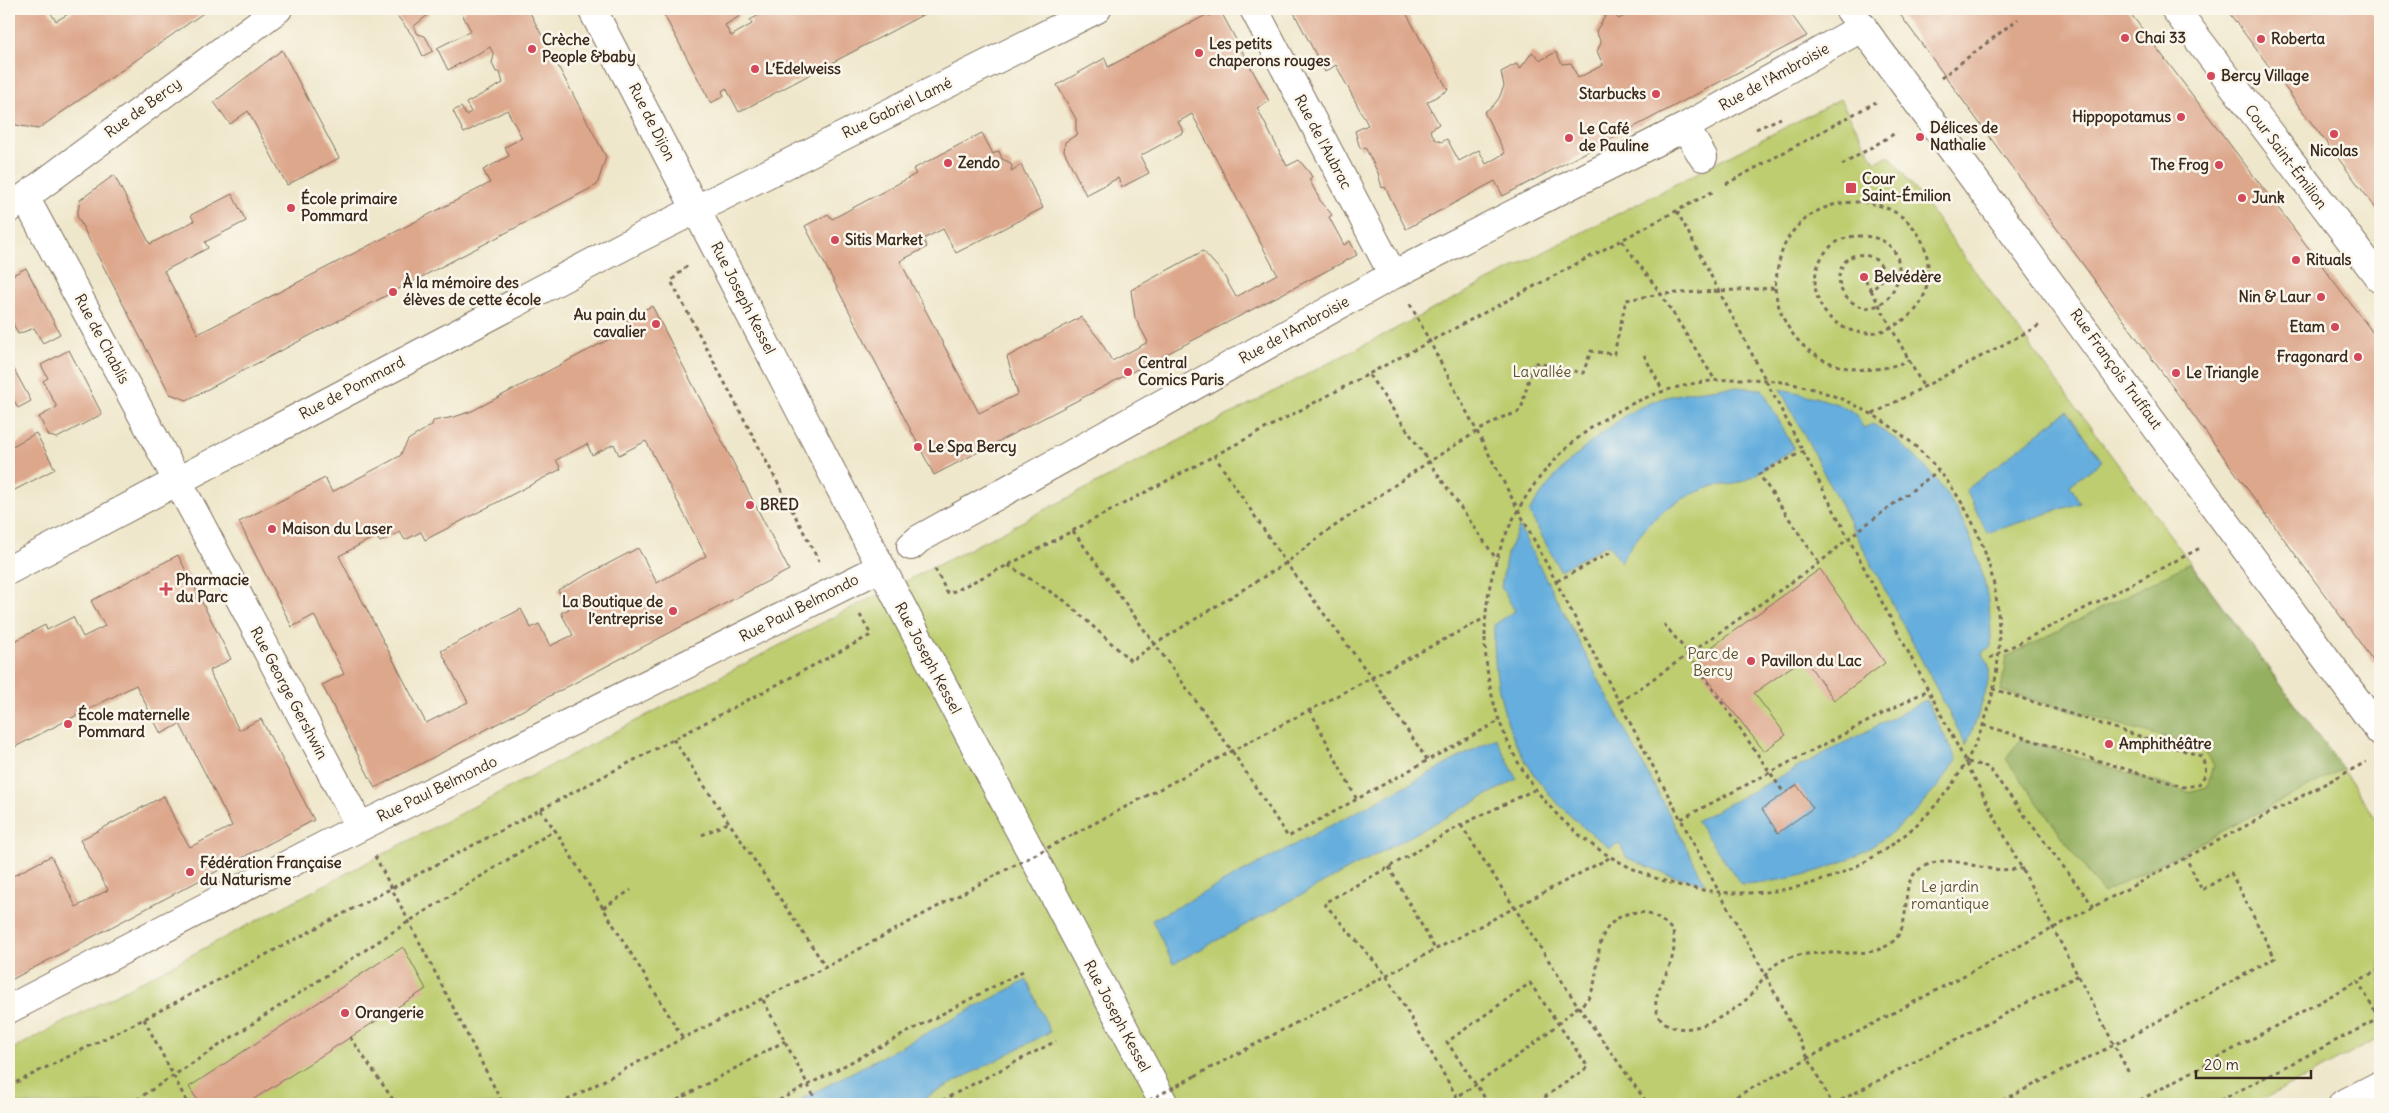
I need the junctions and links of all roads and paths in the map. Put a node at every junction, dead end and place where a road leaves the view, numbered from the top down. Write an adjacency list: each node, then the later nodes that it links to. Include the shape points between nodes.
1 (278, 9): 15 (street, Rue de Bercy)
2 (592, 9): 16 (street, Rue de Dijon)
3 (1097, 9): 16 (street, Rue Gabriel Lamé)
4 (1254, 9): 20 (street, Rue de l'Aubrac)
5 (2175, 9): 22 (street, Cour Saint-Émilion)
6 (1856, 18): 8 (street, Rue François Truffaut); 10 (street, Rue de l'Ambroisie)
7 (2018, 19): 8 (path)
8 (1911, 92): 17 (path); 28 (street, Rue François Truffaut)
9 (1781, 118): 11 (path)
10 (1685, 127): 13 (street); 20 (street, Rue de l'Ambroisie)
11 (1757, 129)
12 (1876, 145): 14 (path)
13 (1703, 157)
14 (1842, 165)
15 (17, 204): 44 (street, Rue de Chablis)
16 (697, 209): 44 (street, Rue de Pommard); 138 (street, Rue Joseph Kessel, via 906,615)
17 (1677, 211): 18 (path); 25 (path)
18 (1622, 241): 26 (path); 30 (path)
19 (688, 265): 58 (path, via 671,281 815,557)
20 (1393, 275): 30 (path); 49 (street, Rue de l'Ambroisie)
21 (1864, 276): 24 (path)
22 (2380, 280)
23 (1775, 288): 25 (path); 29 (path, via 1780,256 1788,240 1806,220 1834,205 1854,202 1883,206 1907,219 1918,231 1929,264 1922,301 1913,313); 32 (path, via 1780,313 1788,329 1805,349 1830,363 1842,368 1878,370)
24 (1871, 290): 27 (path); 27 (path, via 1882,276 1882,265 1869,256 1852,256 1840,269 1842,292 1854,304 1863,307)
25 (1719, 291): 26 (path); 35 (path)
26 (1661, 294): 34 (path); 39 (path, via 1626,300 1614,354 1591,351 1583,373 1533,362 1522,406 1517,413)
27 (1878, 304): 29 (path); 29 (path, via 1891,295 1899,278 1894,250 1881,241 1863,236 1851,237 1831,247 1820,259 1814,290 1827,316 1858,332 1880,332)
28 (2071, 308): 36 (path); 46 (street, Rue François Truffaut)
29 (1891, 328): 32 (path)
30 (1432, 342): 33 (path); 39 (path)
31 (1644, 355): 37 (path)
32 (1909, 360): 36 (path)
33 (1369, 375): 41 (path); 42 (path)
34 (1714, 380): 35 (path); 37 (path)
35 (1766, 380): 38 (path, via 1817,389); 40 (path)
36 (1924, 388): 38 (path)
37 (1663, 391): 45 (path, via 1634,403 1573,445 1541,478)
38 (1873, 414): 43 (path, via 1912,444)
39 (1478, 431): 42 (path); 45 (path)
40 (1804, 451): 48 (path); 53 (path, via 1759,474)
41 (1214, 455): 47 (path); 52 (path)
42 (1430, 461): 51 (path); 52 (path)
43 (1938, 471): 48 (path); 63 (path, via 1962,501 1982,542 1998,600)
44 (177, 480): 55 (street, Rue de Pommard); 86 (street, Rue George Gershwin)
45 (1519, 511): 51 (path); 57 (path)
46 (2234, 530): 63 (path); 72 (street, Rue François Truffaut)
47 (1073, 531): 54 (path); 61 (path)
48 (1850, 538): 53 (path); 67 (path)
49 (915, 543): 54 (path, via 948,594)
50 (1612, 552): 57 (path)
51 (1498, 560): 59 (path)
52 (1286, 563): 61 (path); 65 (path)
53 (1819, 563): 62 (path)
54 (1008, 565): 61 (path, via 1065,600 1131,661)
55 (9, 570)
56 (868, 574): 58 (street, Rue Paul Belmondo)
57 (1557, 581): 68 (path)
58 (844, 586): 73 (path, via 871,635); 86 (street, Rue Paul Belmondo)
59 (1486, 618): 65 (path); 70 (path, via 1487,670)
60 (1664, 624): 62 (path)
61 (1154, 644): 74 (path)
62 (1688, 653): 68 (path); 78 (path)
63 (1999, 654): 64 (path); 66 (path)
64 (1990, 658)
65 (1372, 678): 69 (path); 76 (path)
66 (1993, 689): 71 (path); 71 (path, via 2201,756 2207,769 2205,778 2198,785 2184,786)
67 (1928, 690): 77 (path); 78 (path)
68 (1620, 702): 83 (path)
69 (1310, 710): 74 (path); 81 (path)
70 (1499, 721): 76 (path); 79 (path, via 1514,757)
71 (1983, 725): 77 (path)
72 (2380, 732)
73 (673, 738): 82 (path); 84 (path)
74 (1232, 750): 81 (path, via 1288,837); 102 (path, bridge)
75 (2372, 759): 90 (path)
76 (1428, 761): 81 (path)
77 (1967, 762): 92 (path); 95 (path, via 1936,803 1909,830 1861,863 1834,875 1778,889 1749,892); 97 (path, via 1988,766)
78 (1770, 772): 80 (path); 83 (path)
79 (1534, 790): 85 (path); 89 (path, via 1568,826)
80 (1784, 793)
81 (1357, 800)
82 (540, 810): 87 (path); 93 (path)
83 (1682, 819): 95 (path)
84 (730, 822): 88 (path); 102 (path)
85 (1461, 825): 91 (path); 96 (path)
86 (360, 827): 93 (path); 111 (street, Rue Paul Belmondo)
87 (555, 830): 98 (path); 99 (path)
88 (702, 835)
89 (1611, 856): 95 (path, via 1659,877 1688,886); 96 (path)
90 (2186, 858): 97 (path); 119 (path, via 2202,890 2231,873 2275,958)
91 (1390, 867): 101 (path); 105 (path, via 1324,903)
92 (2024, 869): 100 (path); 107 (path, via 1986,868 1946,860 1929,865 1914,873 1909,880 1904,920 1891,944 1870,951 1792,957 1778,962)
93 (390, 889): 99 (path); 113 (path)
94 (631, 890): 98 (path)
95 (1718, 890): 107 (path)
96 (1513, 907): 101 (path); 110 (path)
97 (2094, 907): 100 (path)
98 (602, 908): 116 (path)
99 (408, 922): 121 (path); 131 (path)
100 (2054, 928): 106 (path); 120 (path)
101 (1434, 949): 105 (path)
102 (826, 967): 109 (path)
103 (2380, 969): 108 (path)
104 (1023, 971): 123 (path)
105 (1386, 974): 127 (path); 137 (path, bridge)
106 (2079, 975): 119 (path); 145 (path)
107 (1766, 976): 110 (path, via 1748,998 1711,1023 1678,1028 1664,1021 1656,1011 1656,1001 1672,958 1673,932 1664,922 1639,911 1612,922 1605,934 1594,988 1586,1002); 120 (path)
108 (2358, 981): 112 (path); 147 (path)
109 (763, 1000): 116 (path); 117 (path)
110 (1578, 1006): 114 (path); 143 (path)
111 (9, 1010)
112 (2380, 1018): 148 (path)
113 (144, 1019): 121 (path); 126 (path)
114 (1558, 1024): 124 (path); 124 (path, via 1530,983 1447,1042); 142 (path, via 1588,1067)
115 (350, 1037): 130 (path)
116 (682, 1038): 132 (path)
117 (784, 1040): 123 (path); 133 (path)
118 (1056, 1041): 136 (path)
119 (2114, 1045): 122 (path); 146 (path)
120 (1809, 1060): 144 (path); 145 (path)
121 (173, 1075): 128 (path); 129 (path)
122 (2130, 1075)
123 (809, 1085): 134 (path); 135 (path)
124 (1476, 1085): 127 (path); 141 (path)
125 (2380, 1085): 149 (street)
126 (9, 1086)
127 (1457, 1097): 139 (path); 140 (path)
128 (130, 1104)
129 (188, 1104)
130 (396, 1104)
131 (503, 1104)
132 (560, 1104)
133 (670, 1104)
134 (772, 1104)
135 (818, 1104)
136 (935, 1104)
137 (1142, 1104)
138 (1164, 1104)
139 (1447, 1104)
140 (1461, 1104)
141 (1489, 1104)
142 (1534, 1104)
143 (1648, 1104)
144 (1722, 1104)
145 (1833, 1104)
146 (1995, 1104)
147 (2133, 1104)
148 (2213, 1104)
149 (2344, 1104)

